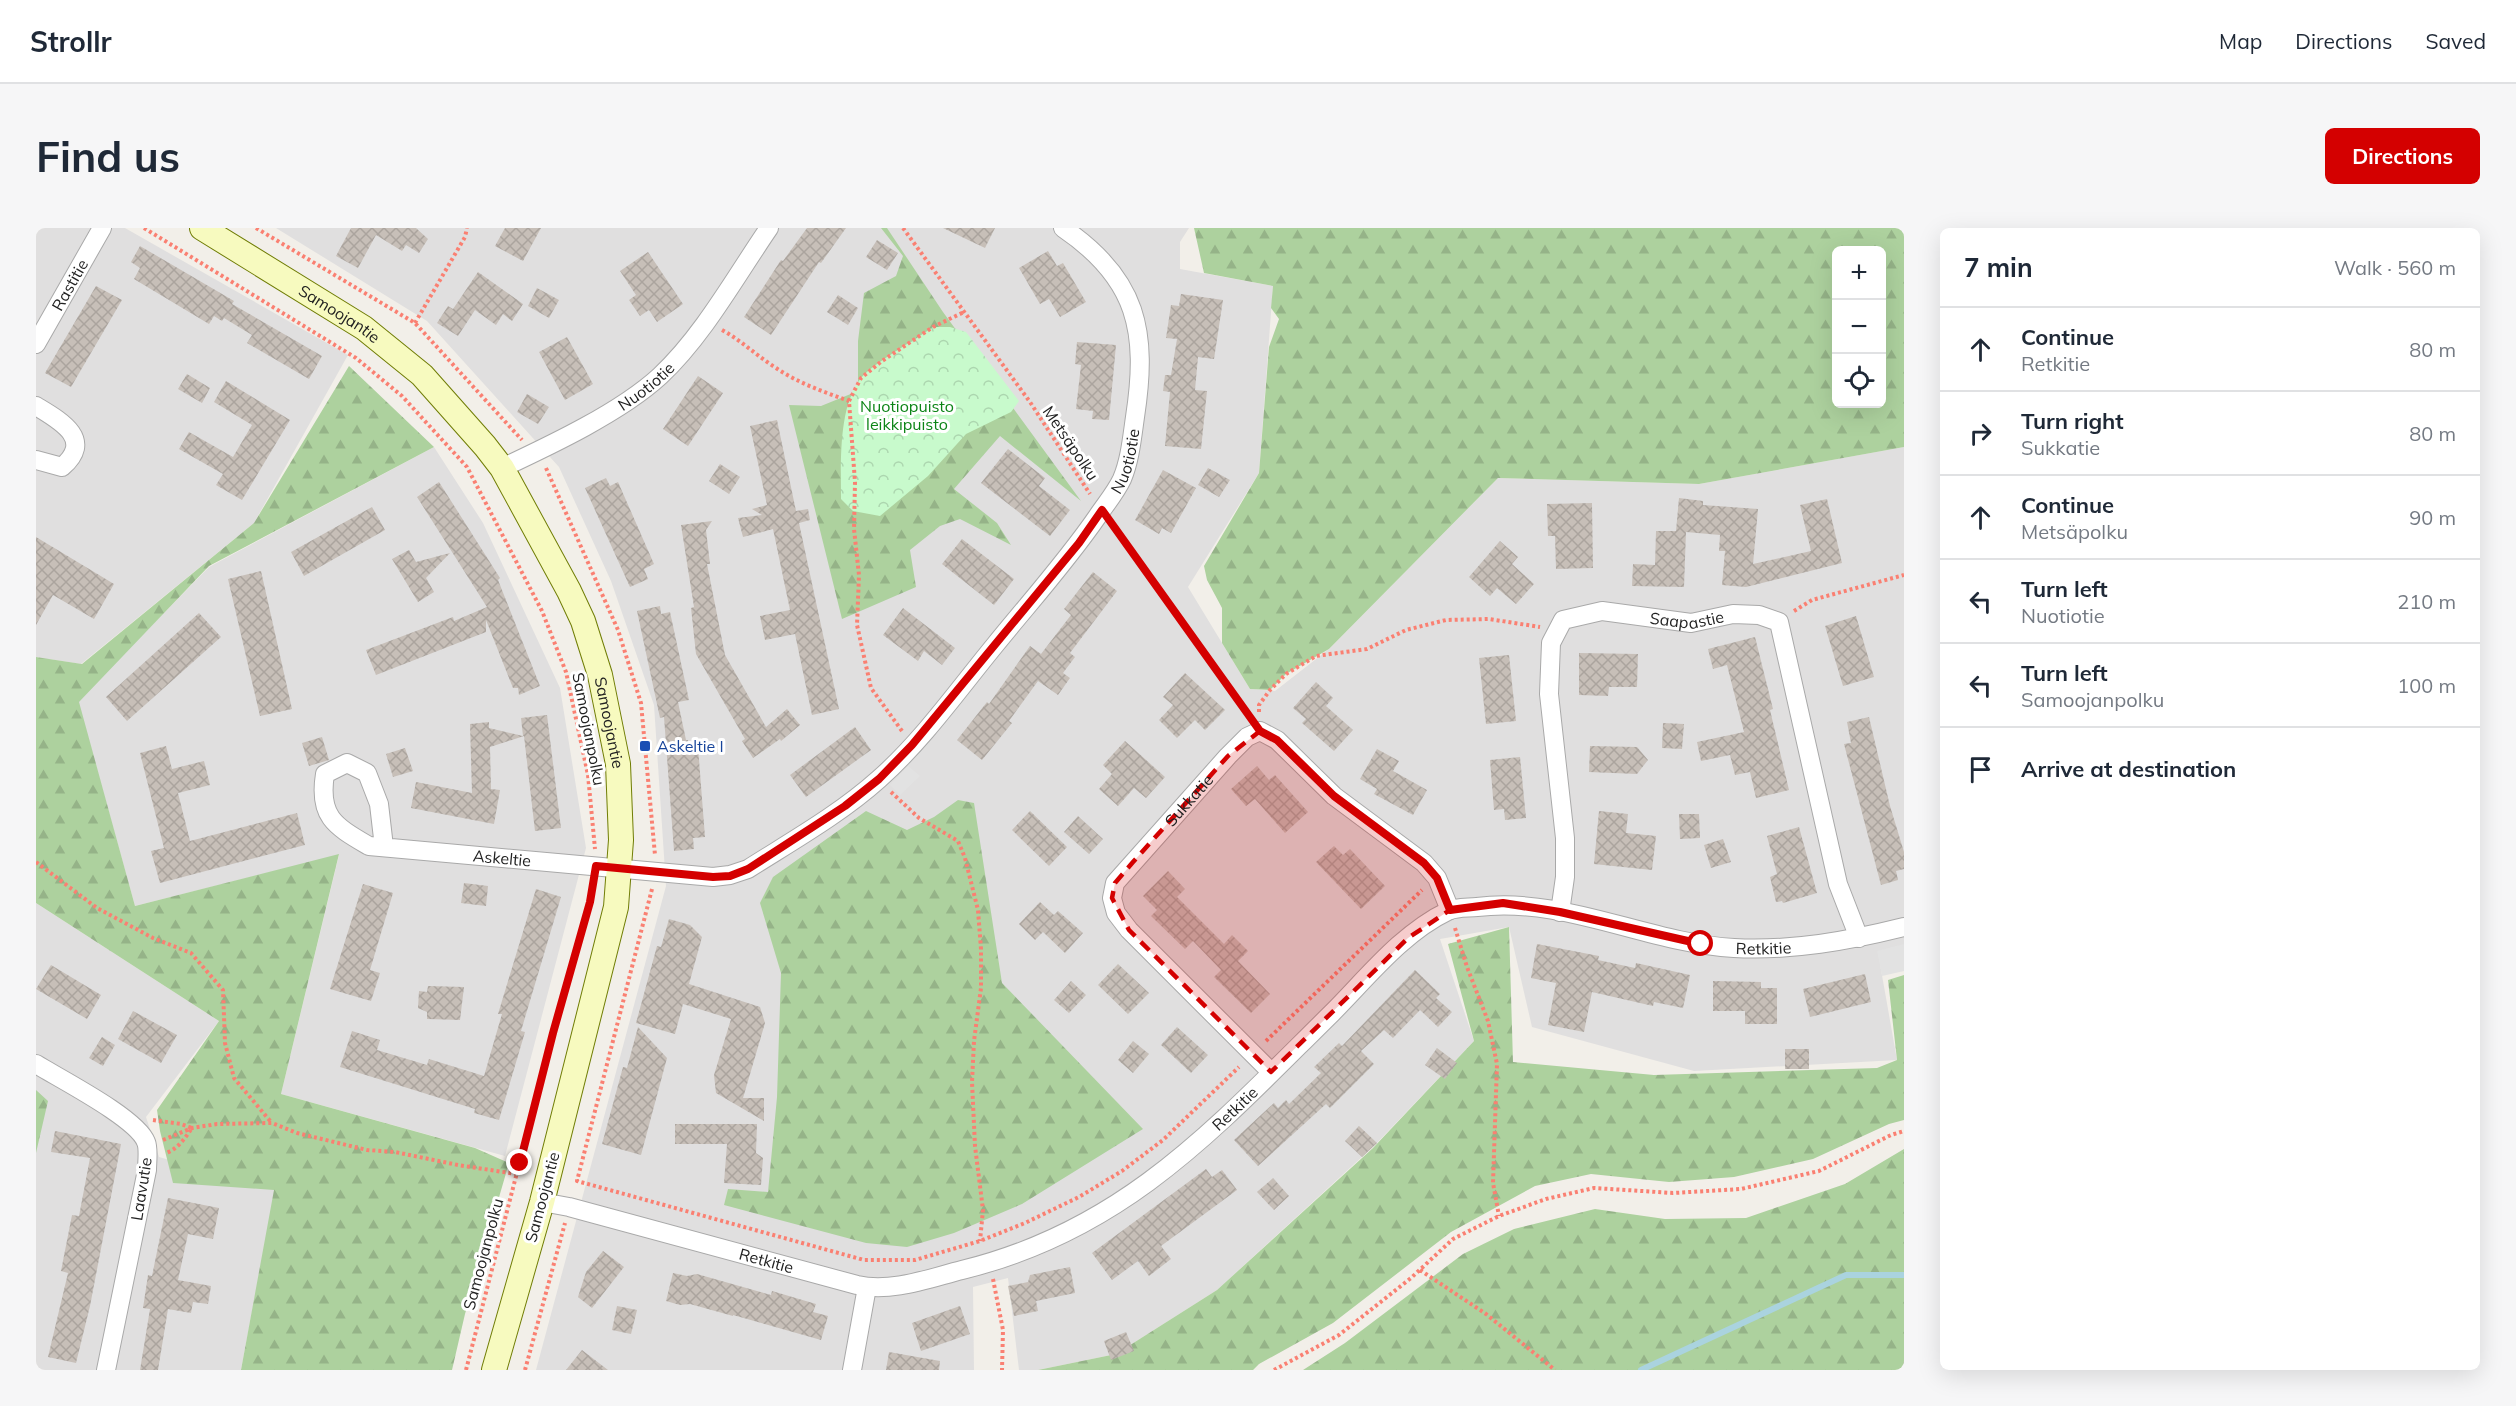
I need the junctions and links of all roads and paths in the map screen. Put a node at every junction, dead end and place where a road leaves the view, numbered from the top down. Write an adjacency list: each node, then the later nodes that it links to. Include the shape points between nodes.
1 (102, 228): 12 (street, Rastitie)
2 (144, 228): 27 (path, Samoojanpolku, via 356,358 402,396 467,467 542,611 566,672 588,775)
3 (202, 228): 17 (street, Samoojantie, via 364,328 422,375)
4 (256, 228): 11 (path)
5 (467, 228): 11 (path)
6 (769, 228): 10 (street, Nuotiotie)
7 (903, 228): 9 (path, Metsäpolku)
8 (1063, 228): 18 (street, Nuotiotie, via 1099,256 1116,278 1134,310 1141,346 1130,454 1121,480)
9 (964, 312): 13 (path, via 933,327 861,378); 18 (path, Metsäpolku)
10 (705, 321): 13 (path, via 741,340 797,381); 15 (street, Nuotiotie, via 659,376 627,400)
11 (415, 323): 15 (path)
12 (36, 344)
13 (849, 401): 23 (path, via 859,575 857,625 871,688)
14 (36, 406): 16 (street, via 64,422 75,447 62,467)
15 (534, 453): 17 (street, Nuotiotie); 29 (path, via 547,470 618,630 640,703)
16 (36, 460)
17 (502, 468): 28 (street, Samoojantie, via 569,591 600,675 618,765)
18 (1102, 510): 22 (path, Metsäpolku); 23 (street, Nuotiotie)
19 (1904, 575): 20 (path, via 1812,600)
20 (1779, 622): 21 (street, Saapastie, via 1759,615 1733,614 1691,623 1602,611 1563,620); 34 (street, via 1838,884)
21 (1557, 632): 22 (path, via 1489,619 1446,620 1406,630 1367,649 1316,656 1286,674 1259,705); 32 (street, via 1551,643 1549,694 1565,838)
22 (1260, 731): 30 (street, via 1277,740 1334,796 1416,856); 35 (street, Sukkatie, via 1247,737 1228,756 1133,862 1115,883 1112,898 1116,913 1129,930)
23 (912, 745): 29 (street, Nuotiotie, via 845,806 748,869 713,877)
24 (893, 781): 47 (path, via 889,790 919,818 958,841 978,910 981,988 972,1082 983,1210)
25 (384, 847): 25 (street, Askeltie, via 369,846 337,827 321,797 325,774 347,763 368,773 379,804); 27 (street, Askeltie)
26 (36, 862): 39 (path, via 97,909 191,953 224,990 225,1043 234,1078)
27 (596, 866): 28 (street, Askeltie); 44 (path, Samoojanpolku, via 590,902)
28 (620, 869): 29 (street, Nuotiotie); 45 (street, Samoojantie, via 616,907)
29 (656, 872): 47 (path, via 577,1181 864,1260 915,1260)
30 (1437, 878): 31 (street); 35 (path)
31 (1450, 910): 32 (street, Retkitie, via 1503,903); 37 (street, Retkitie, via 1408,938); 46 (path, via 1488,1021 1497,1064 1493,1184)
32 (1560, 912): 34 (street, Retkitie, via 1732,948 1778,949)
33 (1904, 927): 34 (street, Retkitie)
34 (1859, 938)
35 (1252, 1054): 37 (street, Sukkatie); 47 (path, via 1163,1140 1122,1171 1078,1197)
36 (36, 1065): 42 (street, Laavutie, via 118,1115 137,1129)
37 (1271, 1072): 48 (street, Retkitie, via 1208,1135 1114,1207 1068,1232)
38 (149, 1119): 40 (path)
39 (272, 1122): 40 (path); 44 (path, via 297,1133 367,1150)
40 (192, 1128): 42 (path); 43 (path, via 173,1151)
41 (1904, 1131): 46 (path, via 1819,1171 1741,1189 1673,1193 1594,1188 1546,1199)
42 (147, 1143): 51 (street, Laavutie, via 147,1170)
43 (159, 1157)
44 (516, 1174): 52 (path, Samoojanpolku)
45 (542, 1202): 50 (street, Retkitie); 53 (street, Samoojantie)
46 (1499, 1216): 49 (path, via 1453,1239)
47 (980, 1241): 48 (path)
48 (990, 1263): 50 (street, Retkitie, via 901,1284); 55 (path, via 1003,1330)
49 (1420, 1270): 56 (path, via 1339,1335); 57 (path, via 1486,1314)
50 (867, 1287): 54 (street)
51 (106, 1370)
52 (466, 1370)
53 (494, 1370)
54 (852, 1370)
55 (1002, 1370)
56 (1274, 1370)
57 (1556, 1370)

